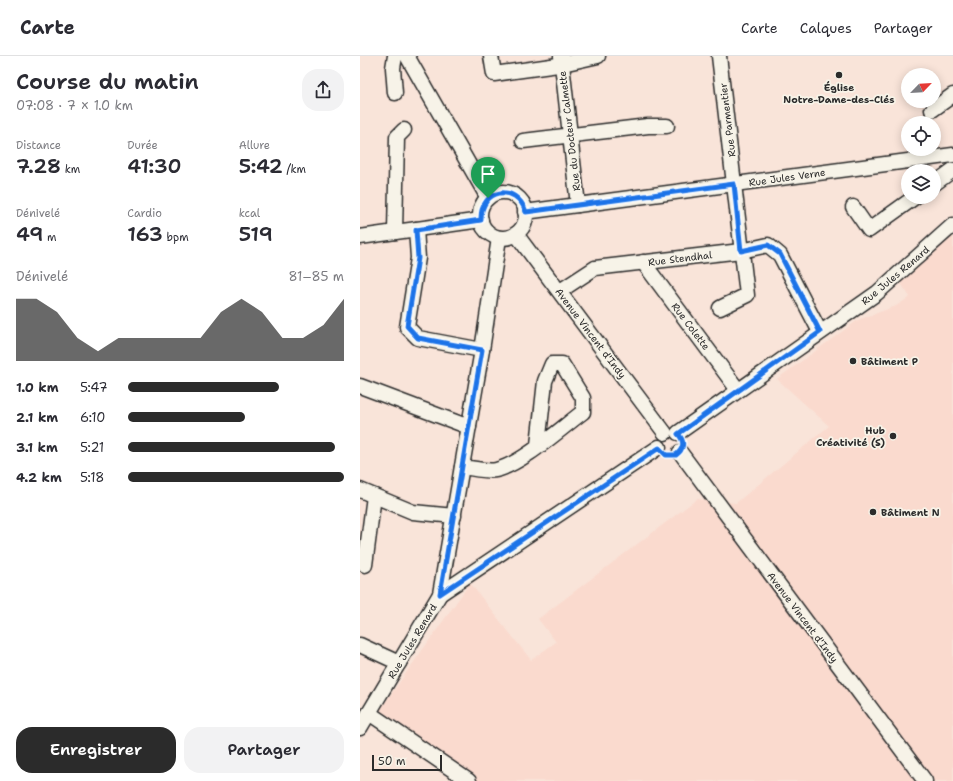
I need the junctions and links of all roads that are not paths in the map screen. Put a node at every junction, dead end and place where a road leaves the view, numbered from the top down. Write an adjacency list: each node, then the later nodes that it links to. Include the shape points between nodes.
1 (395, 56): 8 (street)
2 (407, 56): 19 (street)
3 (417, 56): 19 (street)
4 (491, 56): 7 (street, via 488,76)
5 (598, 56): 7 (street)
6 (719, 56): 18 (street, Rue Parmentier)
7 (561, 60): 13 (street, Rue du Docteur Calmette)
8 (395, 93)
9 (953, 95): 10 (street)
10 (932, 110)
11 (667, 126): 13 (street)
12 (404, 130): 27 (street, via 397,137)
13 (570, 135): 14 (street); 21 (street, Rue du Docteur Calmette)
14 (523, 141)
15 (953, 155): 18 (street, Rue Jules Verne)
16 (953, 170): 17 (street)
17 (941, 179)
18 (734, 184): 21 (street, Rue Jules Verne); 31 (street)
19 (491, 196): 23 (street, via 511,194 523,205); 24 (street, via 480,212)
20 (905, 204): 22 (street, via 869,230)
21 (578, 205): 23 (street, Rue Jules Verne)
22 (853, 207)
23 (526, 212): 28 (street, via 522,228)
24 (481, 220): 26 (street); 30 (street, via 487,232)
25 (953, 225): 35 (street, Rue Jules Renard, via 876,293)
26 (416, 230): 27 (street); 36 (street, via 418,258 407,326 418,338)
27 (395, 232): 29 (street)
28 (516, 234): 30 (street, via 508,238); 33 (street, Avenue Vincent d'Indy)
29 (360, 237)
30 (499, 238): 36 (street)
31 (741, 251): 32 (street, Rue Stendhal); 34 (street, via 747,295); 35 (street, Rue Stendhal, via 768,245 780,254)
32 (643, 262): 33 (street, Rue Stendhal, via 595,268); 38 (street, Rue Colette)
33 (560, 291): 40 (street, Avenue Vincent d'Indy)
34 (720, 308)
35 (820, 332): 38 (street, Rue Jules Renard)
36 (482, 350): 39 (street)
37 (360, 386): 39 (street)
38 (738, 390): 40 (street, Rue Jules Renard)
39 (469, 427): 44 (street)
40 (671, 433): 42 (street, via 660,436); 43 (street, via 683,442)
41 (538, 445): 41 (street, via 583,412 583,398 562,364 552,364 545,382); 44 (street, via 518,460 495,470)
42 (659, 448): 43 (street, via 670,456); 49 (street, Rue Jules Renard)
43 (680, 452): 55 (street, Avenue Vincent d'Indy)
44 (462, 467): 47 (street)
45 (360, 490): 46 (street)
46 (374, 496): 47 (street, via 413,512); 48 (street)
47 (454, 516): 49 (street)
48 (365, 565)
49 (440, 594): 51 (street, Rue Jules Renard)
50 (360, 646): 51 (street)
51 (399, 663): 52 (street, Rue Jules Renard)
52 (369, 713): 53 (street, Rue Jules Renard); 54 (street)
53 (360, 728)
54 (469, 781)
55 (925, 781)

